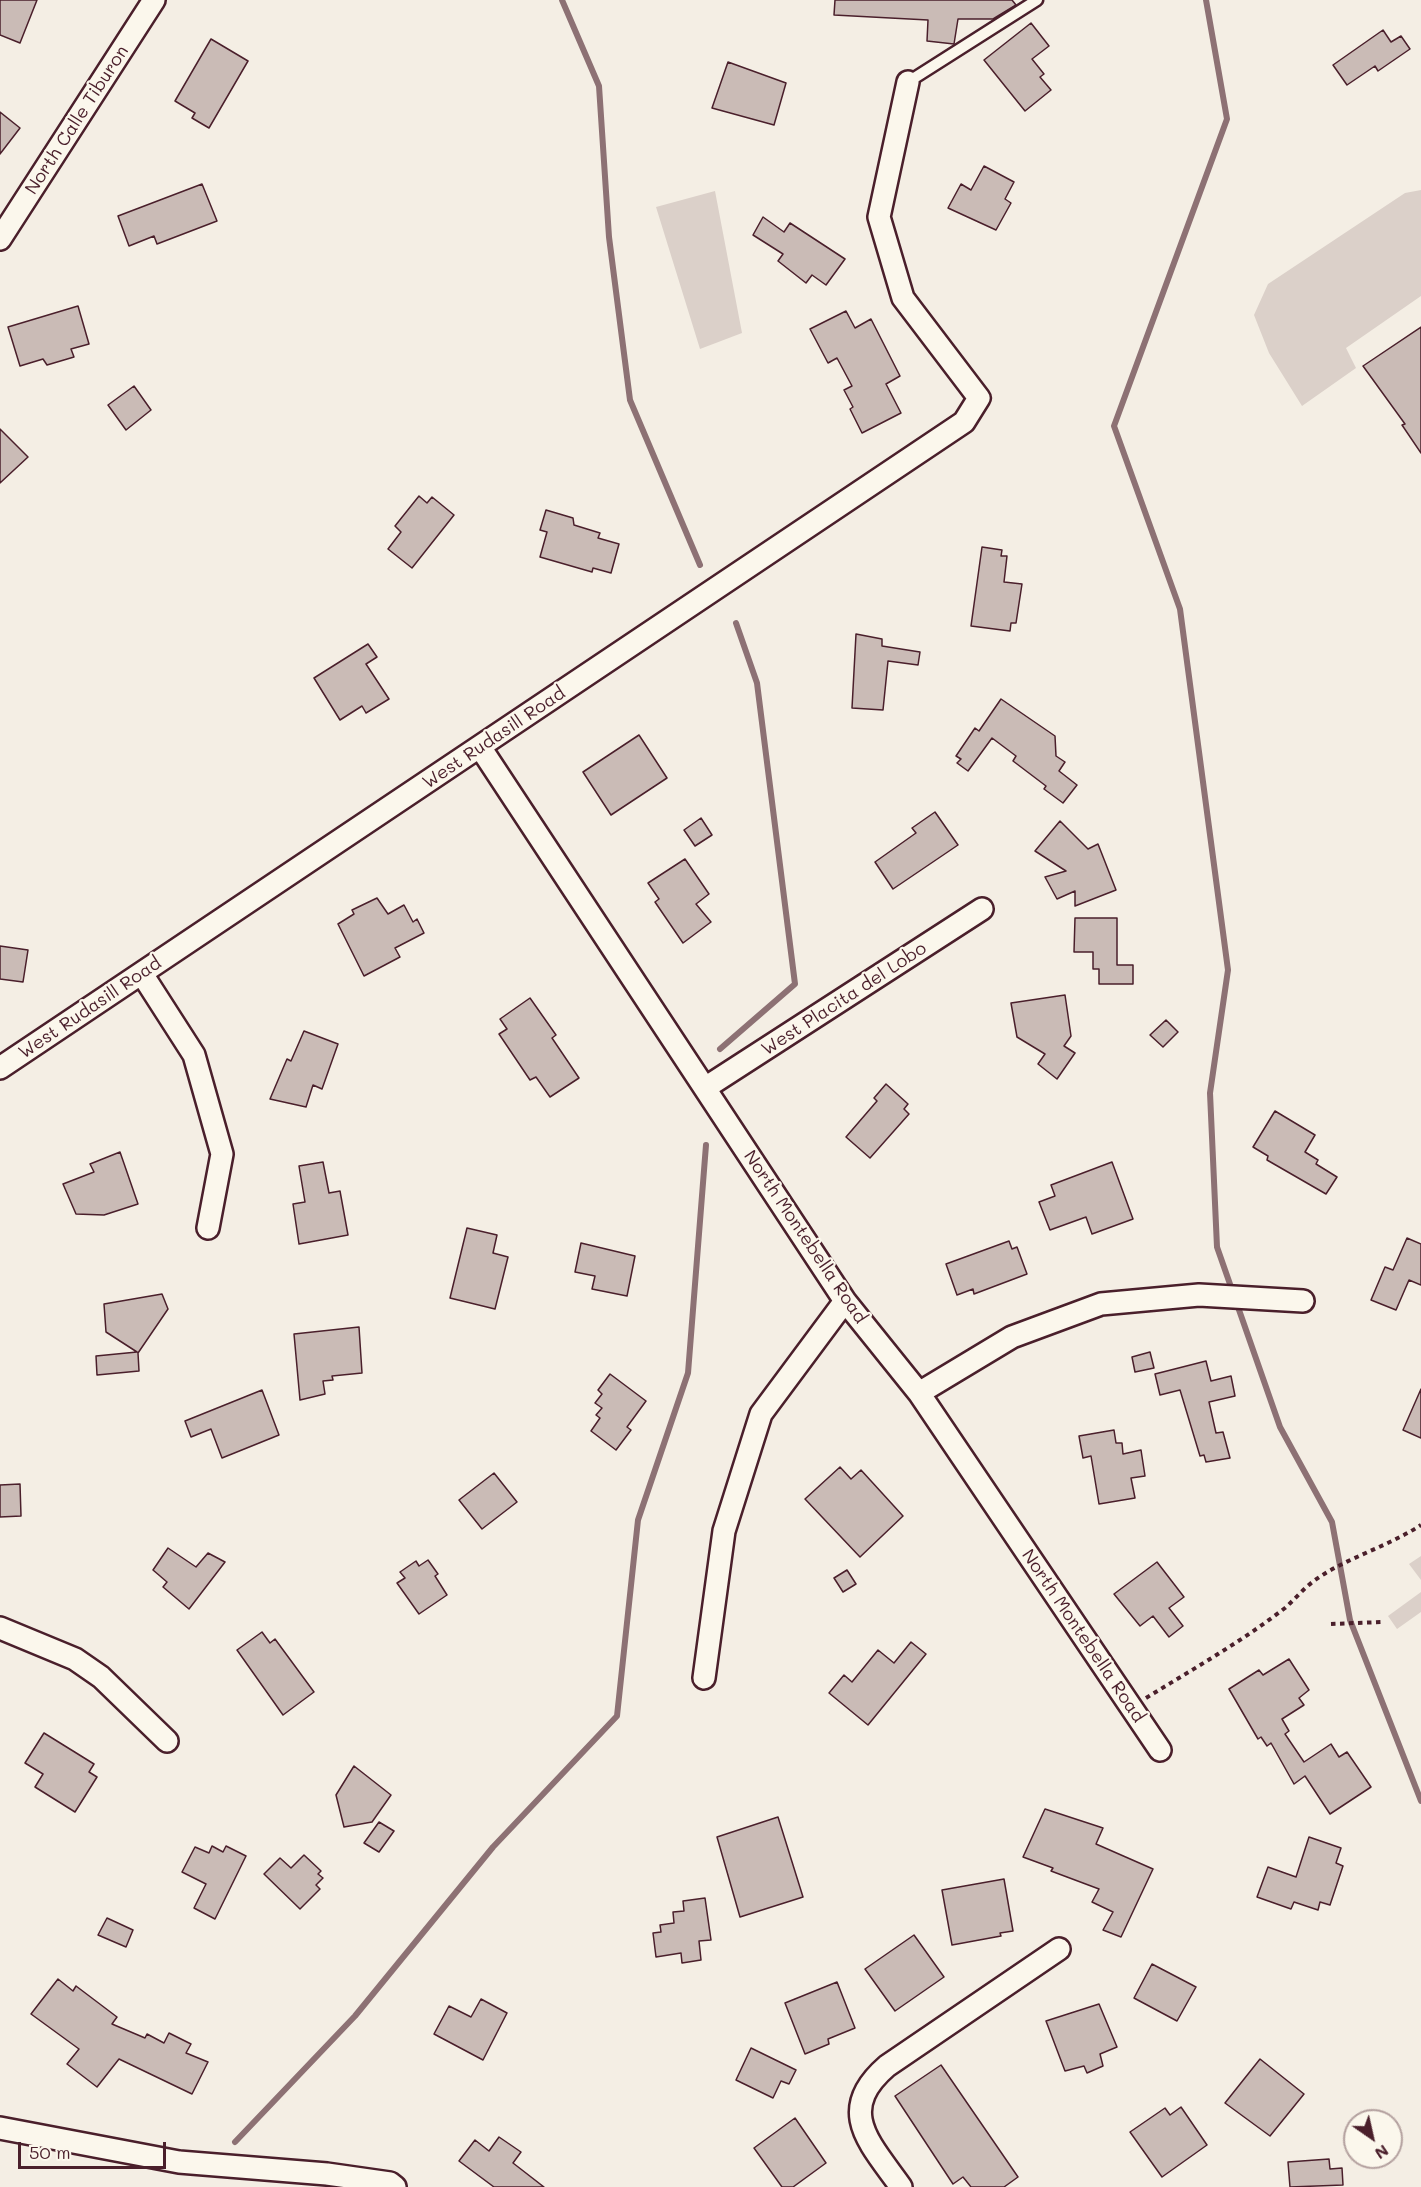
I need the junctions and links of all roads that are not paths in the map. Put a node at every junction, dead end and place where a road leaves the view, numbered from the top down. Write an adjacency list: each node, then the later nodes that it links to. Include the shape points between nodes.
1 (154, 0): 4 (street, North Calle Tiburon)
2 (1037, 0): 3 (lane)
3 (908, 82): 5 (street, West Rudasill Road, via 879,217 903,298 979,398 964,422)
4 (0, 239)
5 (480, 747): 7 (street, West Rudasill Road); 9 (street, North Montebella Road)
6 (982, 909): 9 (street, West Placita del Lobo)
7 (142, 974): 8 (street, West Rudasill Road); 10 (street, via 194,1055 222,1154)
8 (0, 1068)
9 (705, 1088): 11 (street, North Montebella Road)
10 (208, 1228)
11 (845, 1301): 13 (street, North Montebella Road); 15 (street, via 761,1414 724,1531)
12 (1303, 1301): 13 (street, via 1199,1295 1101,1304 1012,1337)
13 (919, 1393): 17 (street, North Montebella Road)
14 (0, 1628): 16 (street, via 75,1659 101,1677)
15 (704, 1678)
16 (167, 1741)
17 (1160, 1750)
18 (1059, 1949): 21 (street, via 887,2067 852,2104 862,2129)
19 (0, 2128): 20 (street, via 179,2162 327,2174)
20 (395, 2187)
21 (901, 2187)

